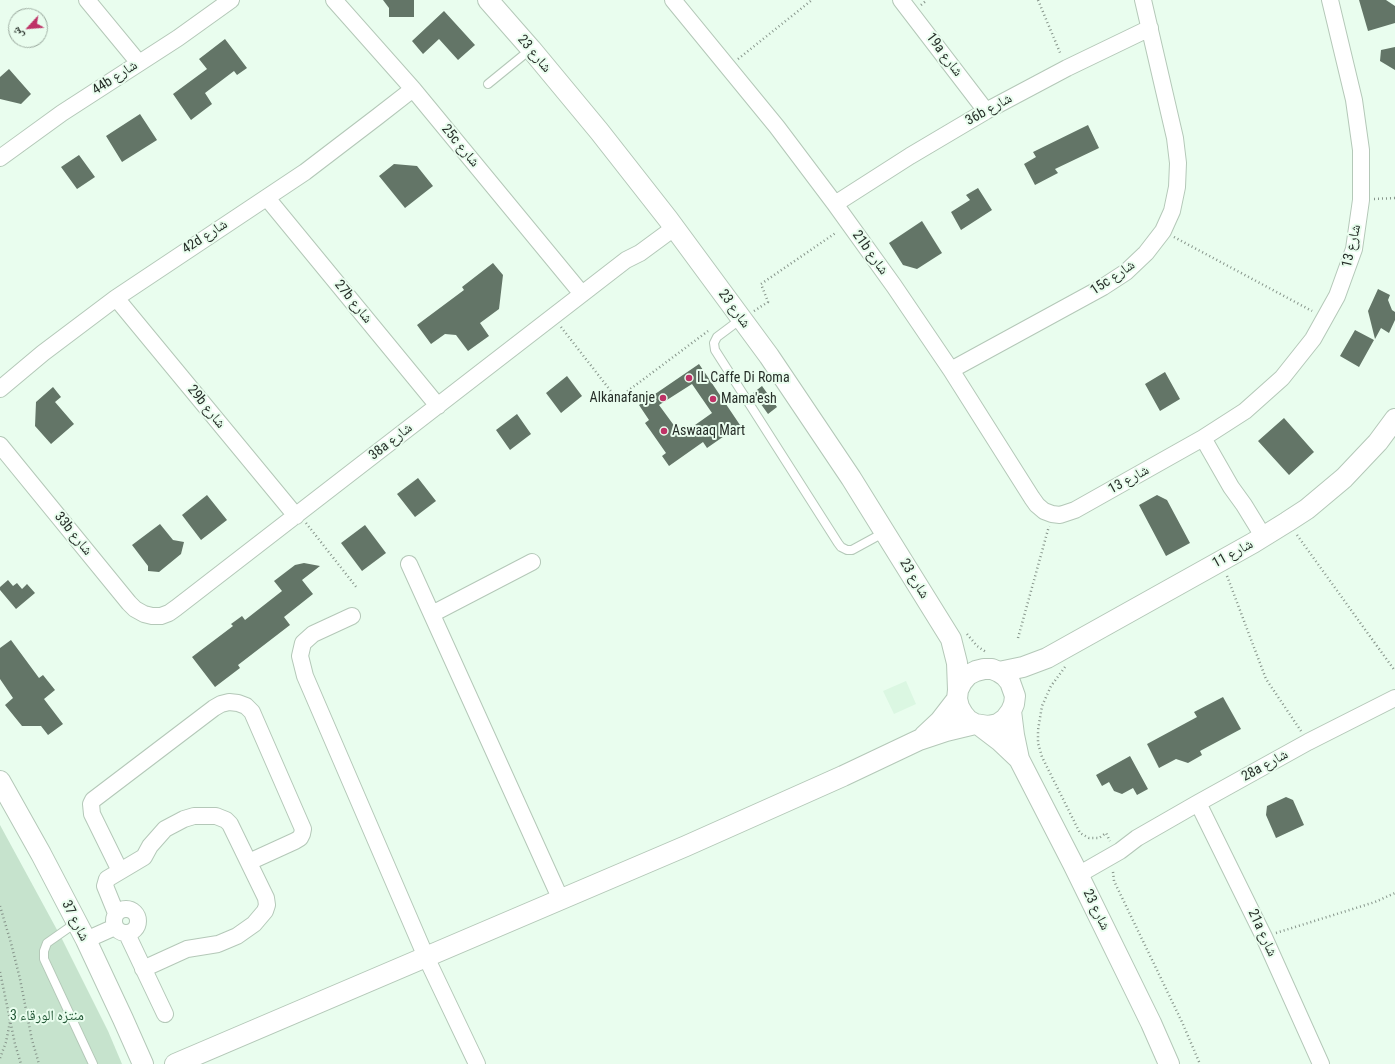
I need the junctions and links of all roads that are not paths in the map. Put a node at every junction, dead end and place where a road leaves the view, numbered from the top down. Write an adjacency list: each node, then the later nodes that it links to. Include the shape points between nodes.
1 (87, 0): 11 (street)
2 (231, 0): 11 (street, 44b شارع)
3 (334, 0): 13 (street, 25c شارع)
4 (488, 0): 10 (street, شارع 23)
5 (673, 0): 17 (street, 21b شارع, via 777,127)
6 (901, 0): 14 (street, 19a شارع)
7 (1143, 0): 9 (street, 15c شارع)
8 (1330, 0): 26 (street, شارع 13, via 1354,100 1361,150 1361,200 1354,249 1337,296 1325,318 1313,339 1282,378 1245,411)
9 (1150, 28): 14 (street, 36b شارع); 22 (street, 15c شارع, via 1175,138 1178,163 1172,211 1163,231 1146,253 1126,272)
10 (531, 49): 12 (lane); 18 (street, شارع 23)
11 (139, 63): 15 (street, 44b شارع, via 62,113)
12 (488, 84)
13 (413, 89): 16 (street, 42d شارع); 19 (street, 25c شارع)
14 (986, 111): 17 (street, 36b شارع)
15 (0, 158)
16 (267, 198): 20 (street, 42d شارع); 24 (street, 27b شارع)
17 (835, 204): 22 (street, 21b شارع)
18 (671, 224): 19 (street, 38a شارع, via 640,253 626,260); 21 (street, شارع 23)
19 (582, 294): 24 (street, 38a شارع)
20 (116, 298): 23 (street, 42d شارع); 29 (street, 29b شارع)
21 (742, 319): 30 (street, شارع 23, via 815,424); 30 (lane, via 717,338 715,350 838,543 841,547 852,550)
22 (951, 370): 28 (street, 21b شارع, via 1032,498 1044,511)
23 (0, 389)
24 (438, 406): 29 (street, 38a شارع)
25 (1395, 419): 31 (street, شارع 11, via 1378,442 1344,478 1307,509)
26 (1203, 438): 28 (street, شارع 13, via 1076,510 1060,515); 31 (street, via 1232,487 1235,502)
27 (0, 445): 35 (street, 33b شارع, via 129,603)
28 (1052, 514)
29 (297, 515): 35 (street, 38a شارع, via 169,613)
30 (885, 532): 37 (street, شارع 23)
31 (1258, 539): 38 (street, شارع 11)
32 (532, 562): 34 (street)
33 (409, 564): 34 (street)
34 (432, 614): 51 (street)
35 (152, 616)
36 (352, 616): 55 (street, via 313,634 303,643 300,656 305,676)
37 (950, 637): 39 (street, شارع 23); 40 (street, شارع 23, via 958,662)
38 (1047, 658): 39 (street, شارع 11, via 1023,667); 42 (street, شارع 11, via 1029,676)
39 (991, 665): 40 (street, via 968,675 962,682); 42 (street, via 1010,682 1013,689)
40 (958, 695): 43 (street, via 959,707 963,714); 44 (street, via 940,721)
41 (1394, 700): 47 (street, 28a شارع, via 1308,742)
42 (1013, 704): 43 (street, via 1005,719 998,724); 45 (street, شارع 23, via 1014,735)
43 (977, 725): 44 (street, via 946,730); 45 (street, شارع 23, via 1000,740)
44 (919, 740): 51 (street, via 808,792)
45 (1019, 759): 49 (street, شارع 23)
46 (0, 781): 52 (street, شارع 37)
47 (1198, 803): 49 (street, 28a شارع, via 1137,838 1126,840 1114,850); 63 (street, 21a شارع, via 1264,937)
48 (249, 862): 50 (street, via 230,824 221,818 205,816 189,818 174,824 156,837 144,857); 50 (street, via 300,838 303,829 252,712 246,706 229,702 214,708 93,800 92,814); 56 (street, via 266,898 267,905 261,917 246,931 218,944 187,949)
49 (1076, 870): 62 (street, شارع 23)
50 (120, 871): 53 (street, via 105,882)
51 (561, 900): 55 (street)
52 (77, 922): 54 (street, شارع 37); 58 (lane, via 47,943 44,959)
53 (119, 924): 54 (street); 56 (street)
54 (86, 940): 59 (street, شارع 37)
55 (426, 957): 60 (street); 61 (street)
56 (143, 969): 57 (street)
57 (165, 1014)
58 (93, 1064)
59 (143, 1064)
60 (175, 1064)
61 (477, 1064)
62 (1169, 1064)
63 (1321, 1064)

